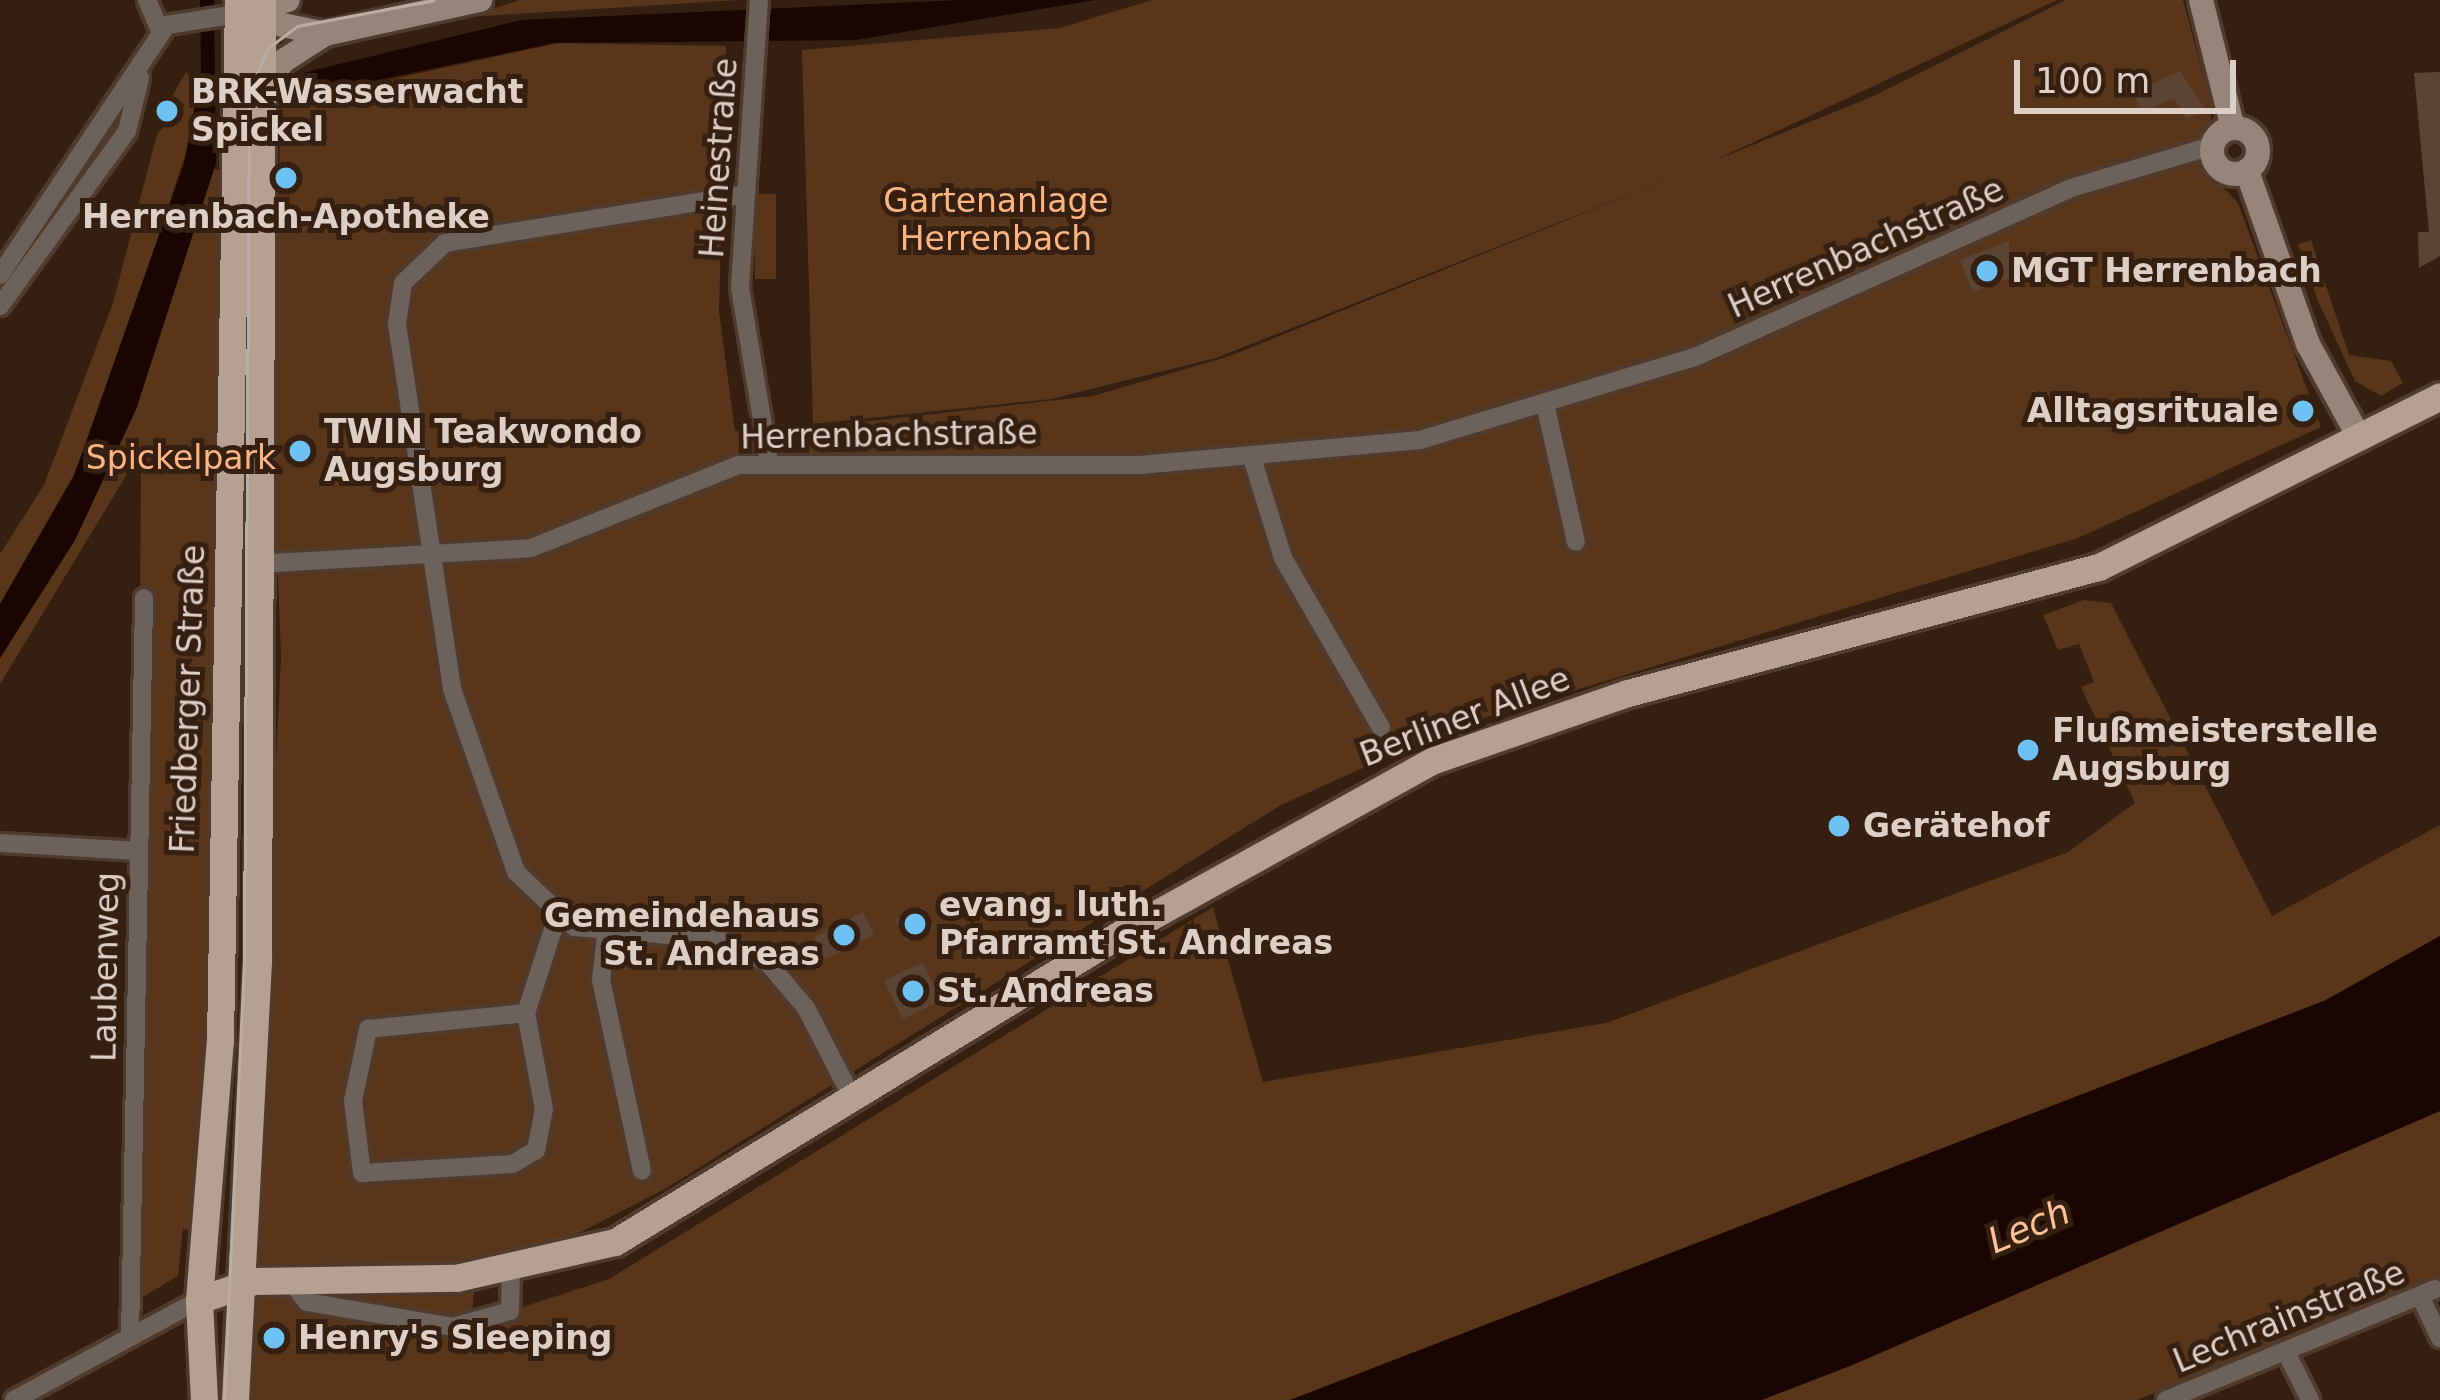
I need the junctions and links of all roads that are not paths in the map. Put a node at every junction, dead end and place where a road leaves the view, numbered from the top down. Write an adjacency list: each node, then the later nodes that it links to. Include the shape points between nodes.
1 (147, 0): 6 (street)
2 (480, 0): 7 (street)
3 (2201, 0): 10 (street)
4 (759, 5): 13 (street, Heinestraße)
5 (253, 8): 6 (street, via 195,14); 7 (street); 9 (main road, Friedberger Straße); 36 (main road, Friedberger Straße, via 231,88 220,1041)
6 (161, 33): 8 (street)
7 (325, 34): 9 (street)
8 (141, 69): 14 (street); 15 (street, via 127,131)
9 (264, 80): 23 (main road, Friedberger Straße, via 257,131)
10 (2233, 128): 11 (street); 12 (street, via 2258,148)
11 (2212, 146): 12 (street, via 2220,170); 17 (street, Herrenbachstraße, via 2071,188 1785,320)
12 (2247, 171): 18 (street, via 2308,344)
13 (741, 195): 20 (street, Heinestraße, via 742,336); 22 (street, via 467,237 412,268 397,324)
14 (0, 275)
15 (0, 306)
16 (2440, 396): 18 (main road, Berliner Allee)
17 (1546, 408): 19 (street, Herrenbachstraße, via 1420,440); 21 (street)
18 (2360, 439): 31 (main road, Berliner Allee, via 2099,567 1628,693 1435,760 1242,862)
19 (1253, 460): 20 (street, Herrenbachstraße); 25 (street, via 1283,558)
20 (769, 462): 22 (street, Herrenbachstraße, via 696,476 531,548)
21 (1576, 542)
22 (432, 560): 23 (street, Herrenbachstraße); 28 (street, via 452,689 490,807 516,872)
23 (256, 564): 34 (main road, Friedberger Straße, via 257,976)
24 (144, 598): 27 (street, Laubenweg)
25 (1381, 728)
26 (0, 843): 27 (street)
27 (139, 851): 37 (street, Laubenweg)
28 (557, 917): 29 (street); 30 (street)
29 (606, 935): 31 (street, via 717,939 767,962 806,1008); 32 (street, via 599,967)
30 (526, 1013): 30 (street, via 368,1029 353,1101 362,1173 513,1164 536,1150 544,1109)
31 (852, 1096): 33 (main road, Berliner Allee, via 615,1242)
32 (642, 1171)
33 (511, 1270): 35 (main road, Berliner Allee); 35 (street, Berliner Allee, via 510,1311 453,1327)
34 (240, 1285): 35 (main road, Berliner Allee); 36 (main road, Berliner Allee); 42 (main road, Friedberger Straße)
35 (294, 1288)
36 (200, 1300): 37 (street); 41 (main road, Friedberger Straße)
37 (130, 1337): 40 (street)
38 (2440, 1338): 39 (street, Lechrainstraße, via 2428,1293)
39 (2286, 1352): 43 (street, Lechrainstraße); 44 (street)
40 (14, 1400)
41 (204, 1400)
42 (235, 1400)
43 (2166, 1400)
44 (2310, 1400)

